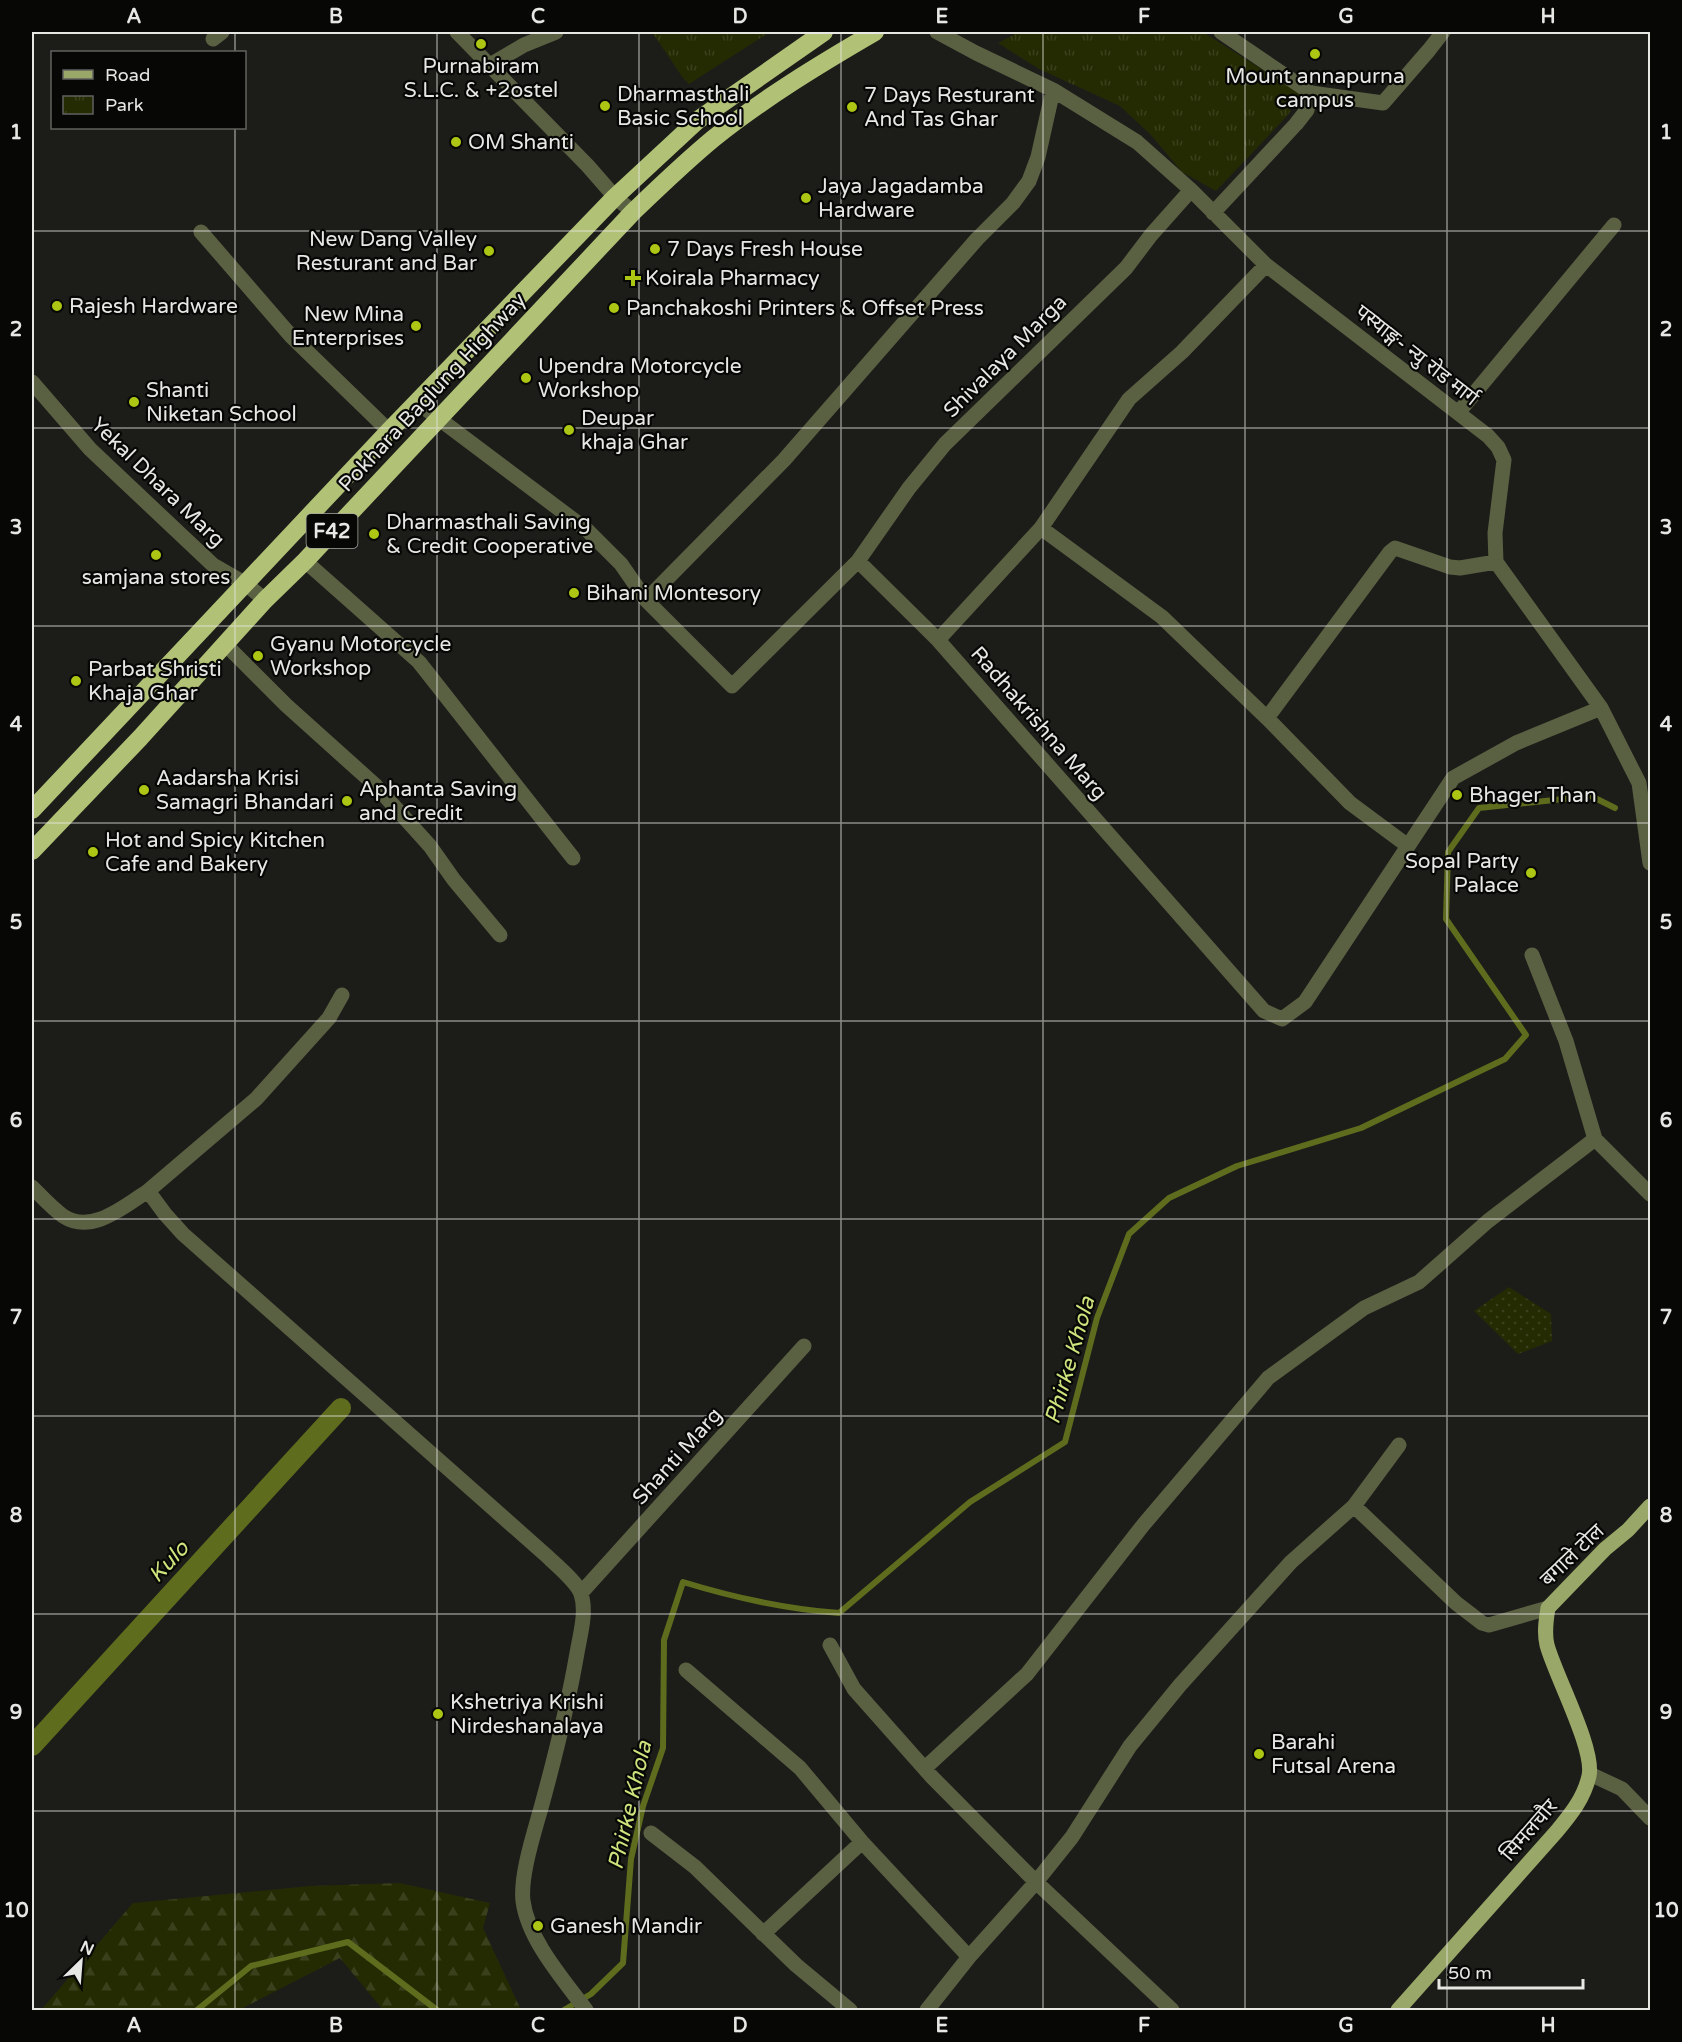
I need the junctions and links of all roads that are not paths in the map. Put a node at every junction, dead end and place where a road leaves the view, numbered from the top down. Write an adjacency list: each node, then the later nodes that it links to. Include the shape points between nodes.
1 (457, 32): 8 (street)
2 (556, 32): 8 (street)
3 (824, 32): 12 (highway, Pokhara Baglung Highway / F42, via 698,120)
4 (875, 32): 13 (highway, Pokhara Baglung Highway / F42, via 812,70 716,137)
5 (937, 32): 9 (street, पस्याङ्ग- न्यु रोड मार्ग)
6 (1221, 32): 10 (street)
7 (1443, 32): 10 (street, via 1383,103)
8 (490, 65): 12 (street)
9 (1053, 90): 11 (street, पस्याङ्ग- न्यु रोड मार्ग, via 1137,142); 29 (street, via 1038,157 1029,182 1013,203 949,270 784,460)
10 (1311, 93): 14 (street, via 1307,110 1296,124)
11 (1191, 190): 14 (street, पस्याङ्ग- न्यु रोड मार्ग); 25 (street, Shivalaya Marga, via 1126,268 945,444)
12 (615, 197): 13 (street); 19 (highway, Pokhara Baglung Highway / F42)
13 (633, 212): 21 (highway, Pokhara Baglung Highway / F42)
14 (1213, 213): 17 (street, पस्याङ्ग- न्यु रोड मार्ग)
15 (1614, 225): 20 (street)
16 (201, 232): 22 (street, via 291,336)
17 (1266, 265): 20 (street, पस्याङ्ग- न्यु रोड मार्ग); 23 (street, via 1182,352 1129,399)
18 (32, 382): 27 (street, Yekal Dhara Marg, via 90,449 213,565)
19 (418, 402): 21 (street); 22 (highway, Pokhara Baglung Highway / F42)
20 (1458, 412): 26 (street, पस्याङ्ग- न्यु रोड मार्ग, via 1488,436 1504,460 1495,533)
21 (438, 419): 24 (highway, Pokhara Baglung Highway / F42); 29 (street, via 587,530 621,564)
22 (389, 431): 27 (highway, Pokhara Baglung Highway / F42)
23 (1041, 528): 30 (street); 33 (street, via 1162,617)
24 (305, 561): 28 (highway, Pokhara Baglung Highway / F42); 37 (street, via 419,662)
25 (858, 561): 29 (street, via 732,686); 30 (street, Radhakrishna Marg)
26 (1496, 562): 32 (street); 33 (street, via 1450,567 1395,548)
27 (246, 584): 28 (street, Yekal Dhara Marg); 34 (highway, Pokhara Baglung Highway / F42)
28 (265, 600): 31 (highway, Pokhara Baglung Highway / F42)
29 (646, 600)
30 (938, 640): 35 (street, Radhakrishna Marg, via 1263,1011 1282,1019 1305,1002)
31 (225, 644): 36 (highway, Pokhara Baglung Highway / F42); 39 (street, via 375,785)
32 (1601, 708): 35 (street, Radhakrishna Marg, via 1516,743 1453,778); 38 (street, via 1639,783)
33 (1267, 718): 35 (street, via 1350,803)
34 (32, 810)
35 (1408, 846)
36 (32, 850)
37 (573, 858)
38 (1650, 863)
39 (500, 934)
40 (1532, 954): 42 (street, via 1566,1041)
41 (342, 995): 44 (street, via 329,1018 256,1099)
42 (1594, 1139): 45 (street); 54 (street, via 1488,1221 1419,1282 1364,1308 1268,1378 1144,1524 1027,1674)
43 (32, 1188): 44 (street, via 65,1217 94,1222)
44 (148, 1191): 50 (street, via 183,1234 548,1557)
45 (1650, 1194)
46 (804, 1346): 50 (street, Shanti Marg)
47 (1400, 1445): 48 (street)
48 (1354, 1506): 51 (street, via 1482,1623 1489,1625); 59 (street, via 1291,1562 1180,1685 1130,1746 1076,1831)
49 (1650, 1508): 51 (main road, बगाले टोल)
50 (581, 1593): 62 (street, via 582,1628 570,1693 522,1887 526,1918 543,1951)
51 (1548, 1608): 55 (main road, बगाले टोल, via 1546,1643 1578,1727)
52 (830, 1646): 54 (street, via 854,1689)
53 (686, 1670): 58 (street, via 800,1768)
54 (925, 1768): 59 (street)
55 (1590, 1774): 56 (street, via 1622,1789); 66 (main road, सिमलचौर, via 1579,1803 1557,1831)
56 (1650, 1818)
57 (651, 1833): 60 (street, via 695,1867)
58 (862, 1842): 60 (street); 61 (street)
59 (1036, 1882): 61 (street); 65 (street)
60 (763, 1934): 63 (street)
61 (969, 1957): 64 (street)
62 (586, 2010)
63 (850, 2010)
64 (927, 2010)
65 (1172, 2010)
66 (1398, 2010)

